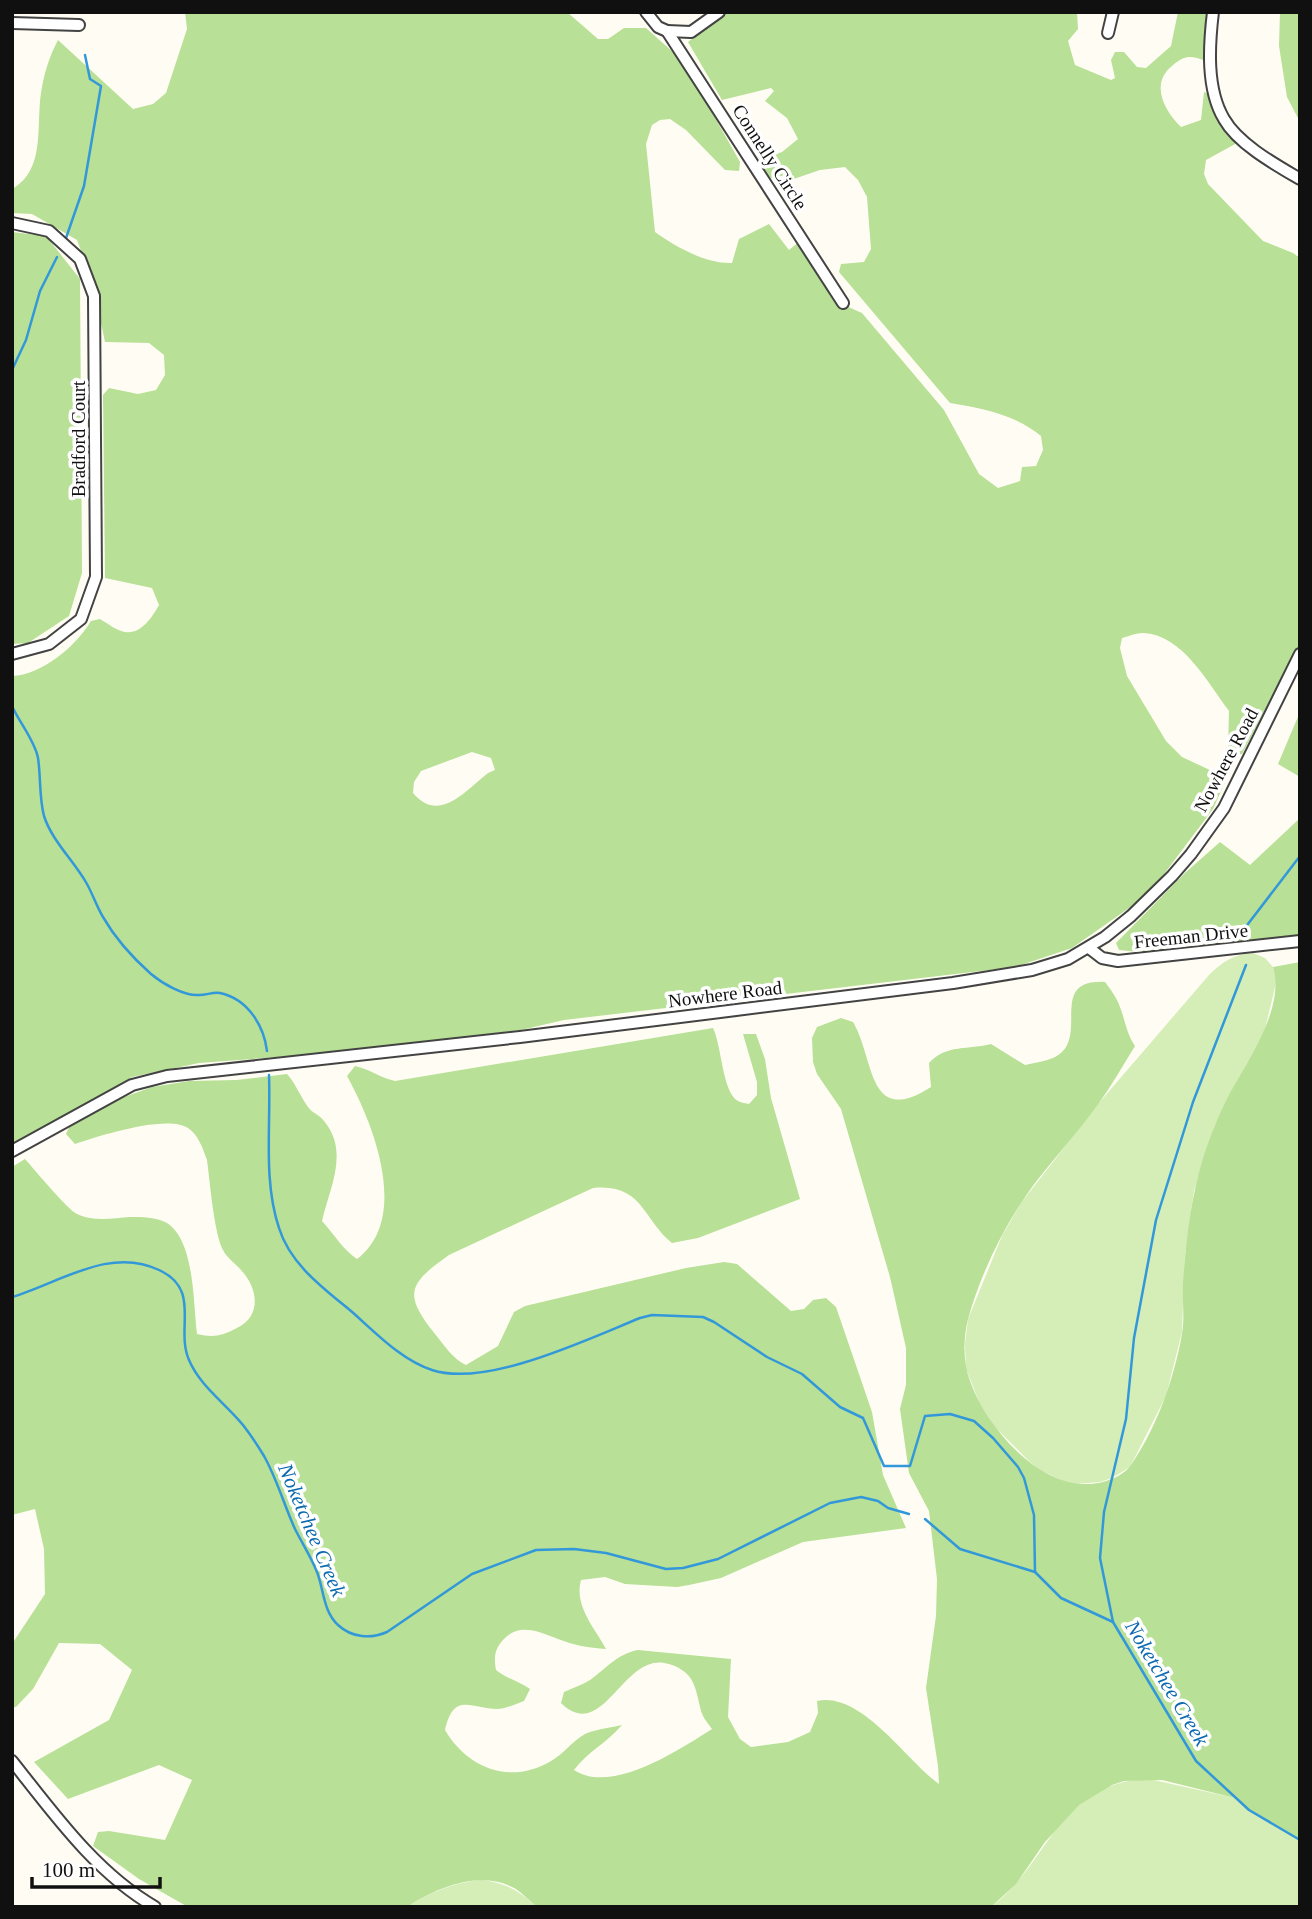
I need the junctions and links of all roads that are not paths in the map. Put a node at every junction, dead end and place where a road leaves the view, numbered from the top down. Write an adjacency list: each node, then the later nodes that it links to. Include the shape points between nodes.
1 (646, 12): 7 (street, Connelly Circle)
2 (719, 12): 7 (street, via 691,32)
3 (1113, 12): 8 (street)
4 (1213, 12): 9 (street, via 1211,75 1224,119 1268,162)
5 (12, 23): 6 (street)
6 (79, 25)
7 (667, 31): 11 (street, Connelly Circle)
8 (1108, 33)
9 (1300, 179)
10 (12, 223): 12 (street, Bradford Court, via 49,231 80,259 94,296 96,577 81,619 49,644)
11 (843, 303)
12 (12, 654)
13 (1300, 654): 15 (street, Nowhere Road, via 1208,831 1172,876)
14 (1300, 941): 15 (street, Freeman Drive, via 1118,961 1102,958)
15 (1089, 948): 16 (street, Nowhere Road, via 1050,965 953,982 533,1036 167,1076 132,1085)
16 (12, 1151)
17 (12, 1762): 18 (street, via 83,1847)
18 (155, 1907)

